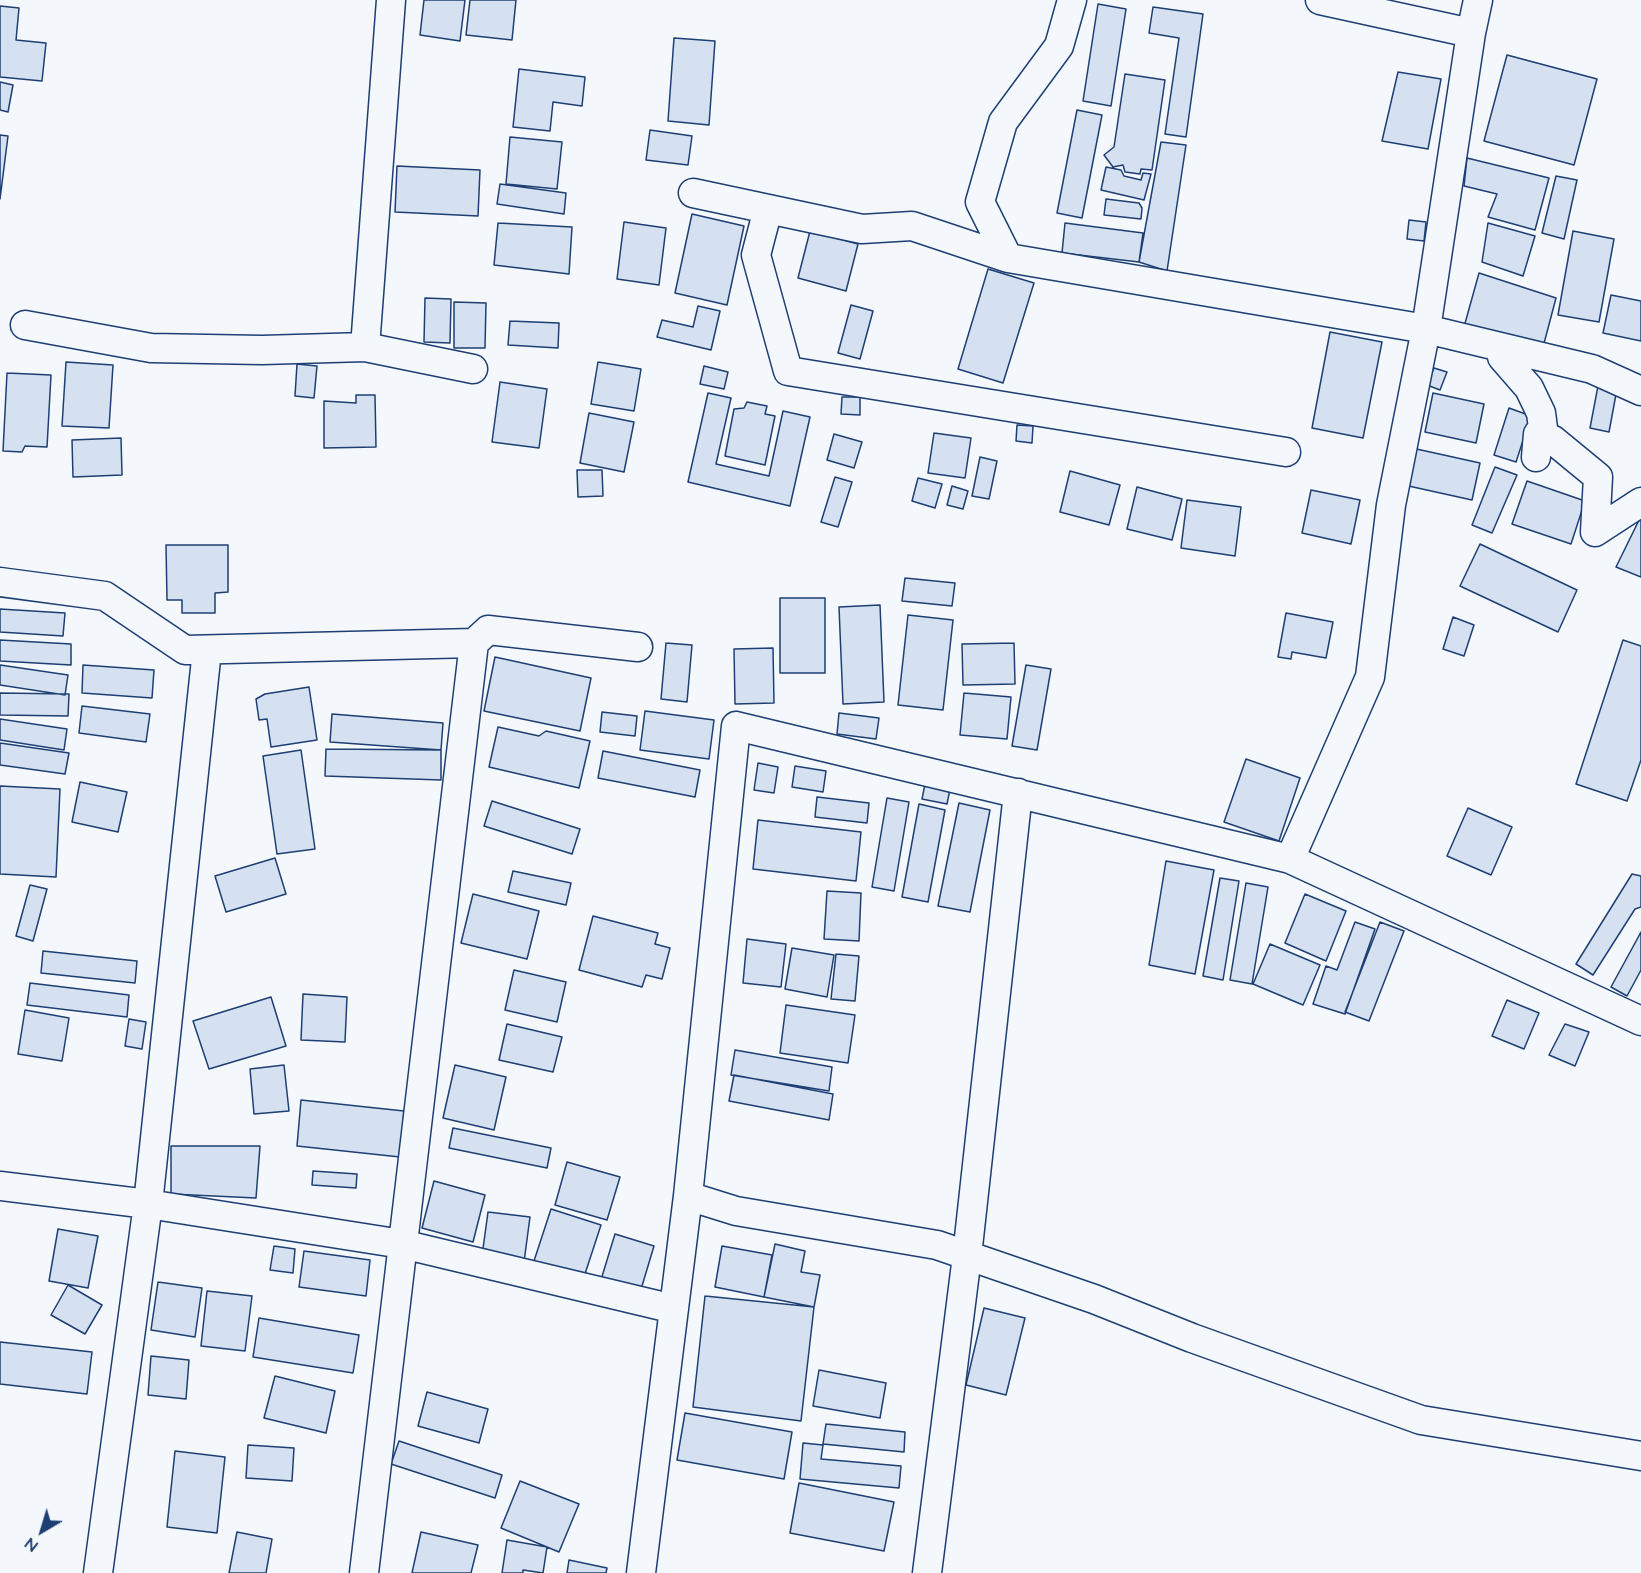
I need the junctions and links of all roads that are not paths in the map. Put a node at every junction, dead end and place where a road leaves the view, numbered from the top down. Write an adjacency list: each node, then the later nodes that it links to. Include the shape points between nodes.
1 (392, 0): 11 (street)
2 (1072, 0): 8 (street, via 1059,46 1003,122 980,202)
3 (1320, 0): 5 (street)
4 (1478, 0): 5 (street)
5 (1471, 33): 10 (street)
6 (693, 193): 7 (street)
7 (768, 209): 8 (street, via 862,229 912,226); 15 (street, via 756,255 788,371)
8 (1008, 258): 10 (street)
9 (25, 325): 11 (street, via 151,348 262,350)
10 (1426, 329): 12 (street); 22 (street, via 1391,505 1370,676)
11 (365, 346): 13 (street)
12 (1501, 347): 14 (street, via 1592,369); 16 (street, via 1502,357 1529,388 1541,413 1544,428 1537,446 1553,440 1598,477 1595,531)
13 (474, 369)
14 (1641, 391)
15 (1286, 452)
16 (1641, 501)
17 (0, 582): 20 (street, via 105,596 185,650)
18 (474, 643): 19 (street, via 488,630); 20 (street); 27 (street)
19 (638, 647)
20 (207, 650): 26 (street)
21 (1018, 793): 22 (street); 25 (street, via 736,726); 28 (street)
22 (1290, 859): 23 (street)
23 (1641, 1022)
24 (0, 1186): 26 (street)
25 (688, 1196): 28 (street, via 736,1211 937,1245); 29 (street)
26 (148, 1204): 27 (street); 31 (street)
27 (402, 1244): 29 (street); 32 (street)
28 (967, 1256): 30 (street, via 1421,1420); 34 (street)
29 (674, 1309): 33 (street)
30 (1641, 1456)
31 (98, 1573)
32 (364, 1573)
33 (641, 1573)
34 (927, 1573)

